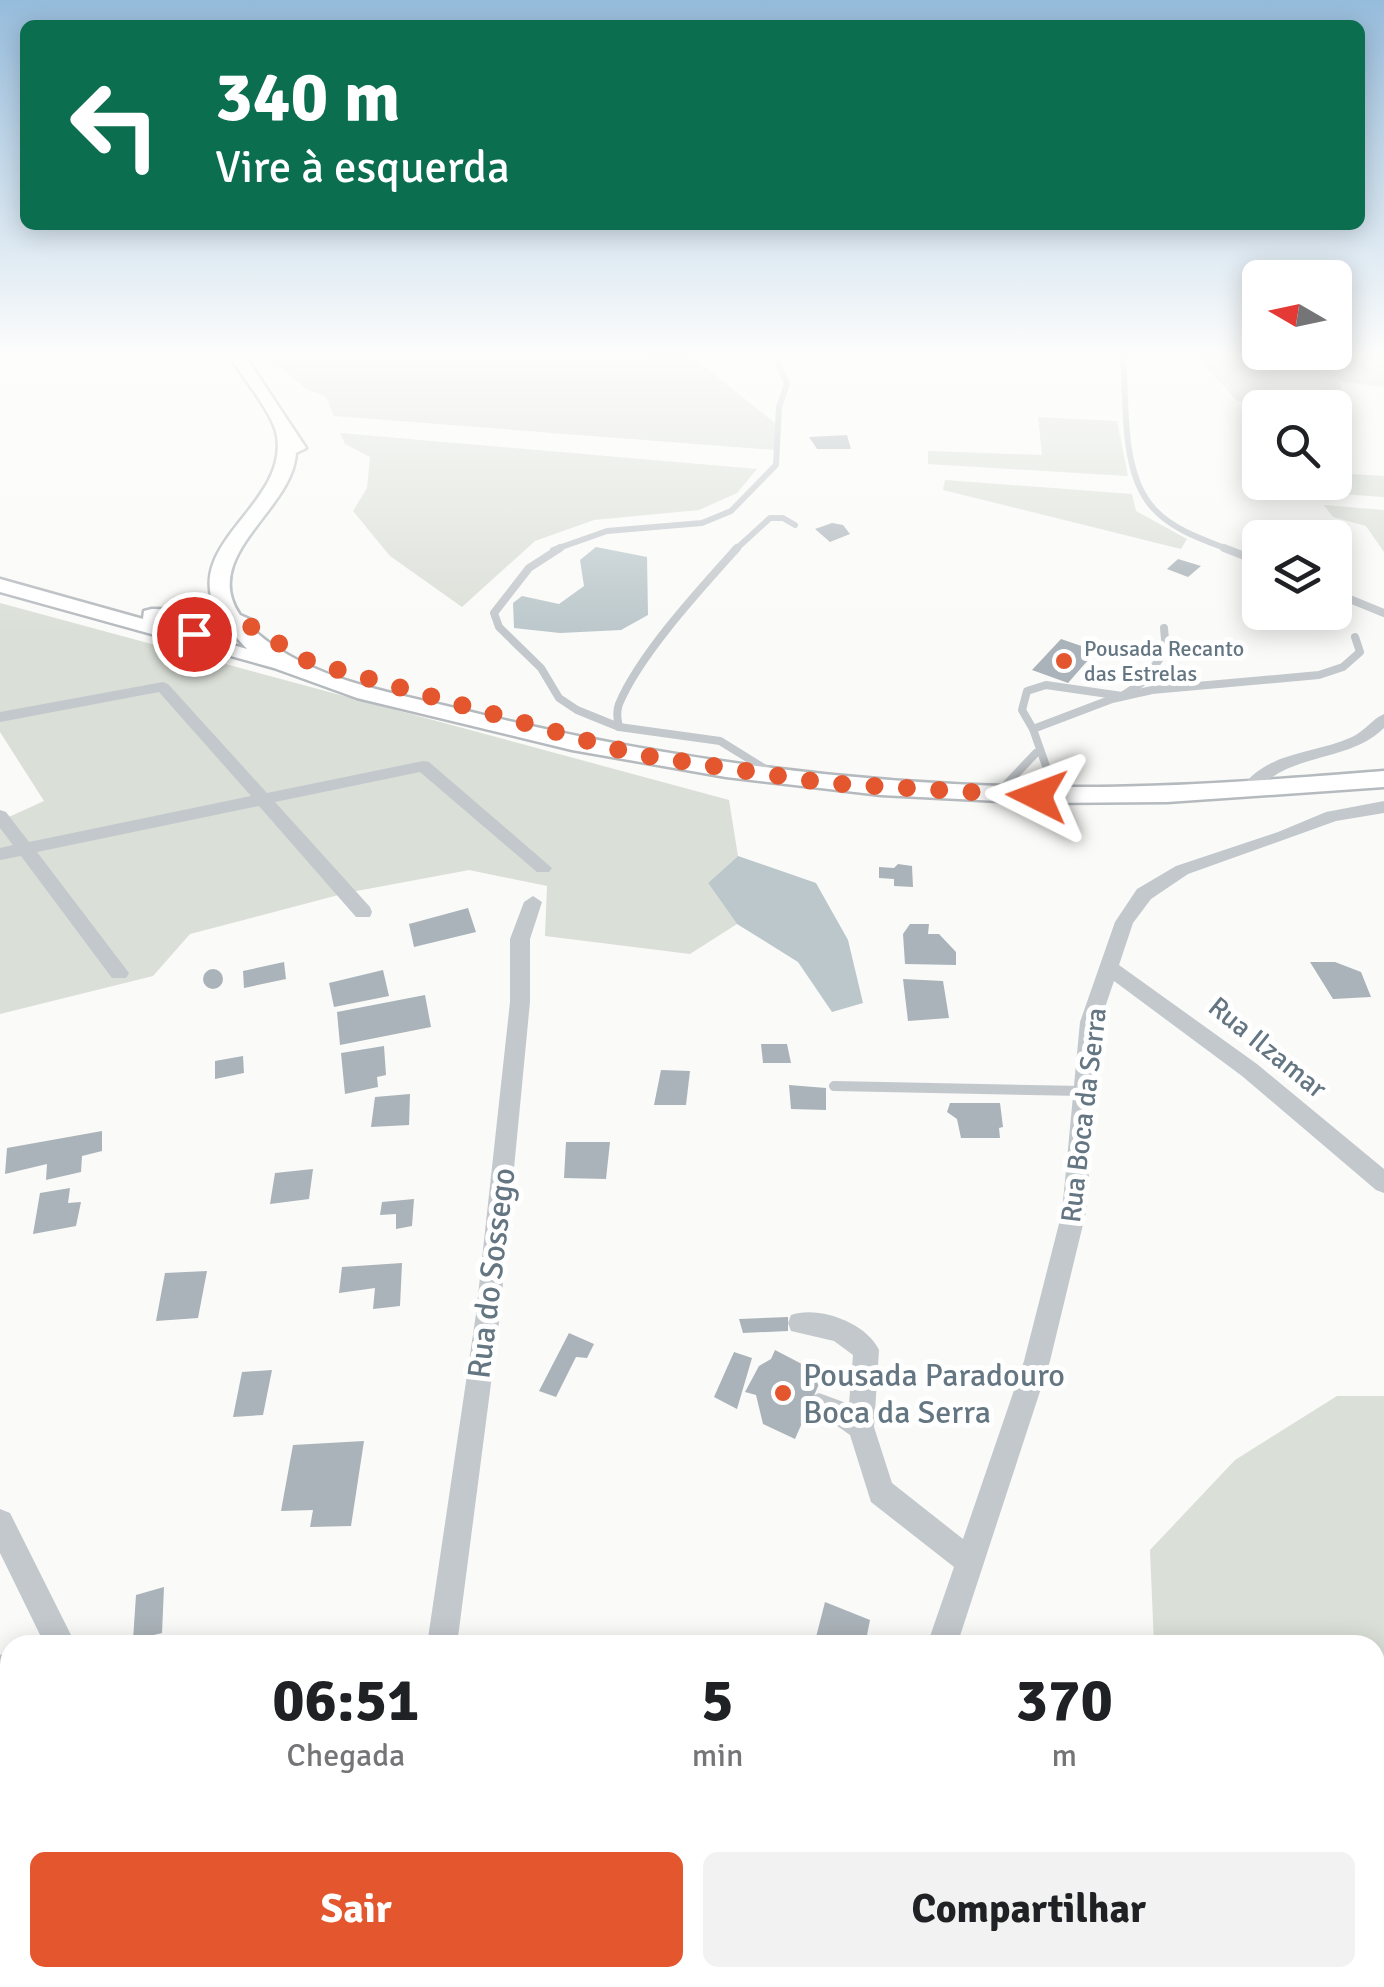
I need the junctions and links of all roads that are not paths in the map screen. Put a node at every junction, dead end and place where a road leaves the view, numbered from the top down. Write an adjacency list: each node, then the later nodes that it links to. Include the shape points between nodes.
1 (286, 449): 7 (main road, via 277,488)
2 (297, 449): 13 (main road, via 300,472 244,552 234,589)
3 (779, 449): 21 (lane, via 776,466 731,511 702,523 584,537 552,550 498,604 498,627 542,668 559,698)
4 (1133, 449): 6 (lane, via 1152,509 1184,531)
5 (795, 525): 21 (lane, via 770,518 742,542 650,655 620,702)
6 (1242, 555)
7 (219, 576): 11 (main road, via 195,599); 13 (main road, via 222,603)
8 (0, 585): 12 (main road)
9 (1352, 599): 10 (lane)
10 (1384, 613)
11 (141, 614): 12 (main road); 13 (main road)
12 (114, 615): 15 (main road)
13 (240, 615): 15 (main road, via 216,632); 17 (main road, via 252,646); 24 (main road, via 265,638 310,662)
14 (1164, 628): 18 (lane, via 1166,650 1143,682)
15 (174, 634): 17 (main road)
16 (1355, 637): 18 (lane, via 1360,652 1319,676)
17 (286, 666): 24 (main road, via 500,728)
18 (1122, 696): 22 (lane); 22 (lane, via 1038,686 1027,691 1022,710)
19 (0, 716): 30 (street, via 163,686)
20 (1384, 719): 27 (street, via 1363,739 1273,768)
21 (619, 727): 25 (lane, via 720,742)
22 (1033, 729): 23 (lane)
23 (1036, 753): 28 (lane); 29 (lane)
24 (634, 754): 25 (main road)
25 (776, 777): 28 (main road)
26 (1384, 779): 27 (main road)
27 (1249, 790): 29 (main road)
28 (996, 794): 29 (main road)
29 (1074, 795)
30 (263, 797): 33 (street); 35 (street, via 423,766); 37 (street)
31 (1384, 807): 38 (street, Rua Boca da Serra, via 1332,816 1182,870 1144,894 1124,922)
32 (0, 816): 33 (street)
33 (24, 848): 34 (street); 39 (street)
34 (0, 854)
35 (543, 868)
36 (532, 902): 49 (street, Rua do Sossego, via 520,939 520,1002 488,1314)
37 (363, 912)
38 (1108, 968): 41 (street, Rua Boca da Serra, via 1090,1022); 42 (street, Rua Ilzamar, via 1272,1085)
39 (119, 973)
40 (834, 1086): 41 (lane)
41 (1083, 1091): 47 (street, Rua Boca da Serra, via 1074,1212 1037,1361)
42 (1384, 1183)
43 (800, 1324): 45 (street, via 840,1330 866,1350)
44 (818, 1406): 45 (street)
45 (861, 1427): 47 (street, via 880,1492)
46 (0, 1522): 48 (street)
47 (970, 1562): 50 (street, Rua Boca da Serra)
48 (55, 1635)
49 (443, 1635)
50 (945, 1635)

